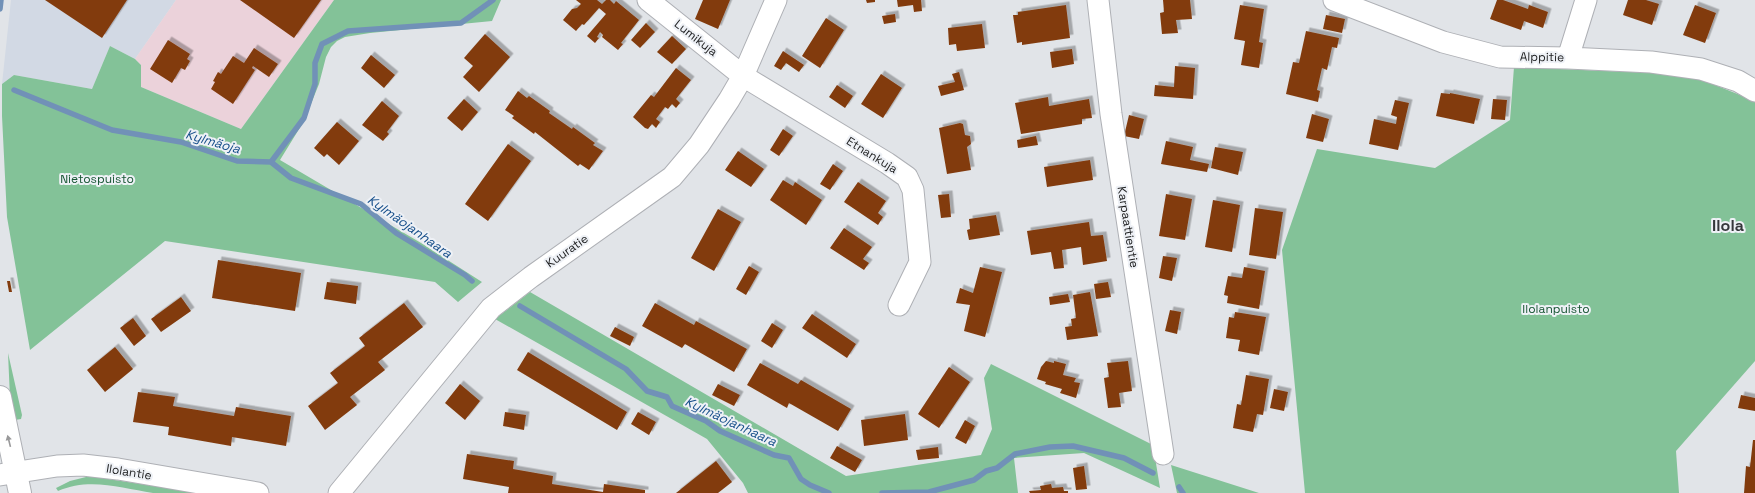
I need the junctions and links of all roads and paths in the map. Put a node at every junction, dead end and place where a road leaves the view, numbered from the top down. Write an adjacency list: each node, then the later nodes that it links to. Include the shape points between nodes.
1 (648, 0): 8 (street, Lumikuja)
2 (776, 0): 8 (street, Kuuratie)
3 (1098, 0): 12 (street, Karpaattientie, via 1111,114)
4 (1334, 0): 6 (street, Alppitie)
5 (1586, 0): 7 (street)
6 (1355, 3): 7 (street, Alppitie, via 1443,42 1500,57)
7 (1568, 58): 9 (street, Alppitie, via 1651,62 1701,69 1738,81)
8 (743, 76): 10 (street, Etnankuja, via 907,177 913,190 920,262); 16 (street, Kuuratie, via 699,145 672,177 490,308)
9 (1755, 91)
10 (899, 305)
11 (0, 397): 13 (main road, one-way to 11)
12 (1163, 454)
13 (8, 473): 14 (main road); 15 (street, Ilolantie, via 83,465)
14 (20, 493)
15 (258, 493)
16 (339, 493)

